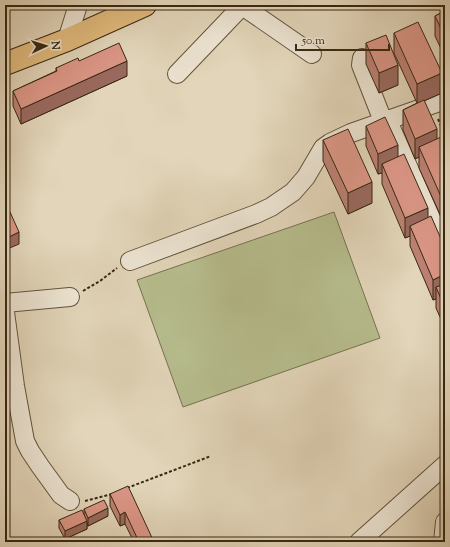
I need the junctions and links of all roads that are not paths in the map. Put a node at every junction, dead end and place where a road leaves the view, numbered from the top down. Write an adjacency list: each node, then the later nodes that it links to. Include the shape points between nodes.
1 (78, 5): 4 (street)
2 (145, 5): 4 (highway)
3 (241, 6): 5 (street); 8 (street)
4 (67, 40): 7 (highway)
5 (312, 54)
6 (362, 58): 10 (street, via 361,64)
7 (7, 59)
8 (177, 74)
9 (445, 100): 10 (street)
10 (385, 120): 11 (street); 12 (street, via 326,145 300,185 271,207)
11 (445, 250)
12 (130, 261)
13 (70, 297): 14 (street)
14 (5, 303)
15 (5, 312): 17 (street, via 15,386 26,441 30,451 61,495)
16 (445, 465): 19 (street)
17 (70, 501)
18 (445, 522): 20 (street)
19 (359, 542)
20 (443, 542)

